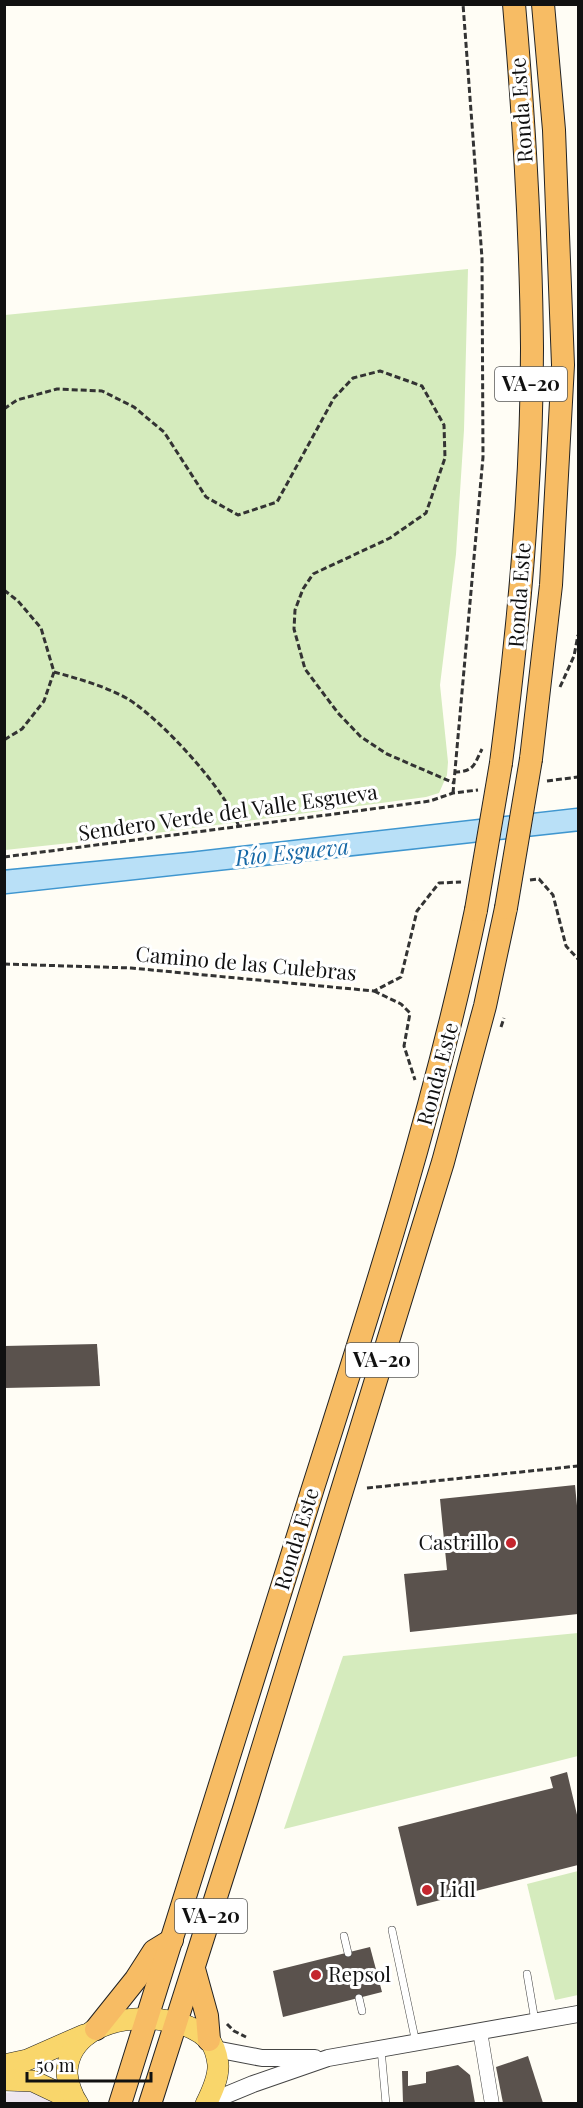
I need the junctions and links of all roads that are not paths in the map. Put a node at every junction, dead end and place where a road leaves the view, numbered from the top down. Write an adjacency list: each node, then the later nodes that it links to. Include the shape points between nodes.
1 (513, 4): 5 (highway, Ronda Este / VA-20, bridge, via 530,234 530,447 519,610 501,763 476,910 425,1125)
2 (543, 4): 7 (highway, Ronda Este / VA-20, bridge, via 554,130 562,365 551,585 531,759 506,908 485,1006 443,1162)
3 (392, 1930): 17 (lane)
4 (344, 1936): 6 (lane)
5 (172, 1940): 12 (highway, Ronda Este / VA-20); 16 (highway, via 154,1951 136,1979)
6 (348, 1953)
7 (194, 1969): 14 (highway, Ronda Este / VA-20); 18 (highway)
8 (527, 1974): 13 (lane)
9 (359, 1998): 10 (lane)
10 (362, 2011)
11 (579, 2014): 13 (street)
12 (147, 2018): 14 (main road); 16 (main road, via 119,2020); 24 (highway, Ronda Este / VA-20)
13 (536, 2021): 15 (street)
14 (176, 2023): 18 (main road, via 196,2031); 25 (highway, Ronda Este / VA-20)
15 (480, 2031): 17 (street); 28 (street)
16 (90, 2032): 21 (main road, via 27,2060); 23 (main road, via 72,2051 67,2065)
17 (416, 2043): 19 (street)
18 (212, 2045): 20 (street, via 262,2058); 26 (main road, via 218,2066 215,2085)
19 (381, 2049): 20 (street); 27 (lane)
20 (328, 2058): 26 (street)
21 (4, 2065)
22 (4, 2080): 23 (main road, via 33,2081)
23 (77, 2102)
24 (120, 2103)
25 (150, 2103)
26 (206, 2103)
27 (386, 2103)
28 (492, 2103)

